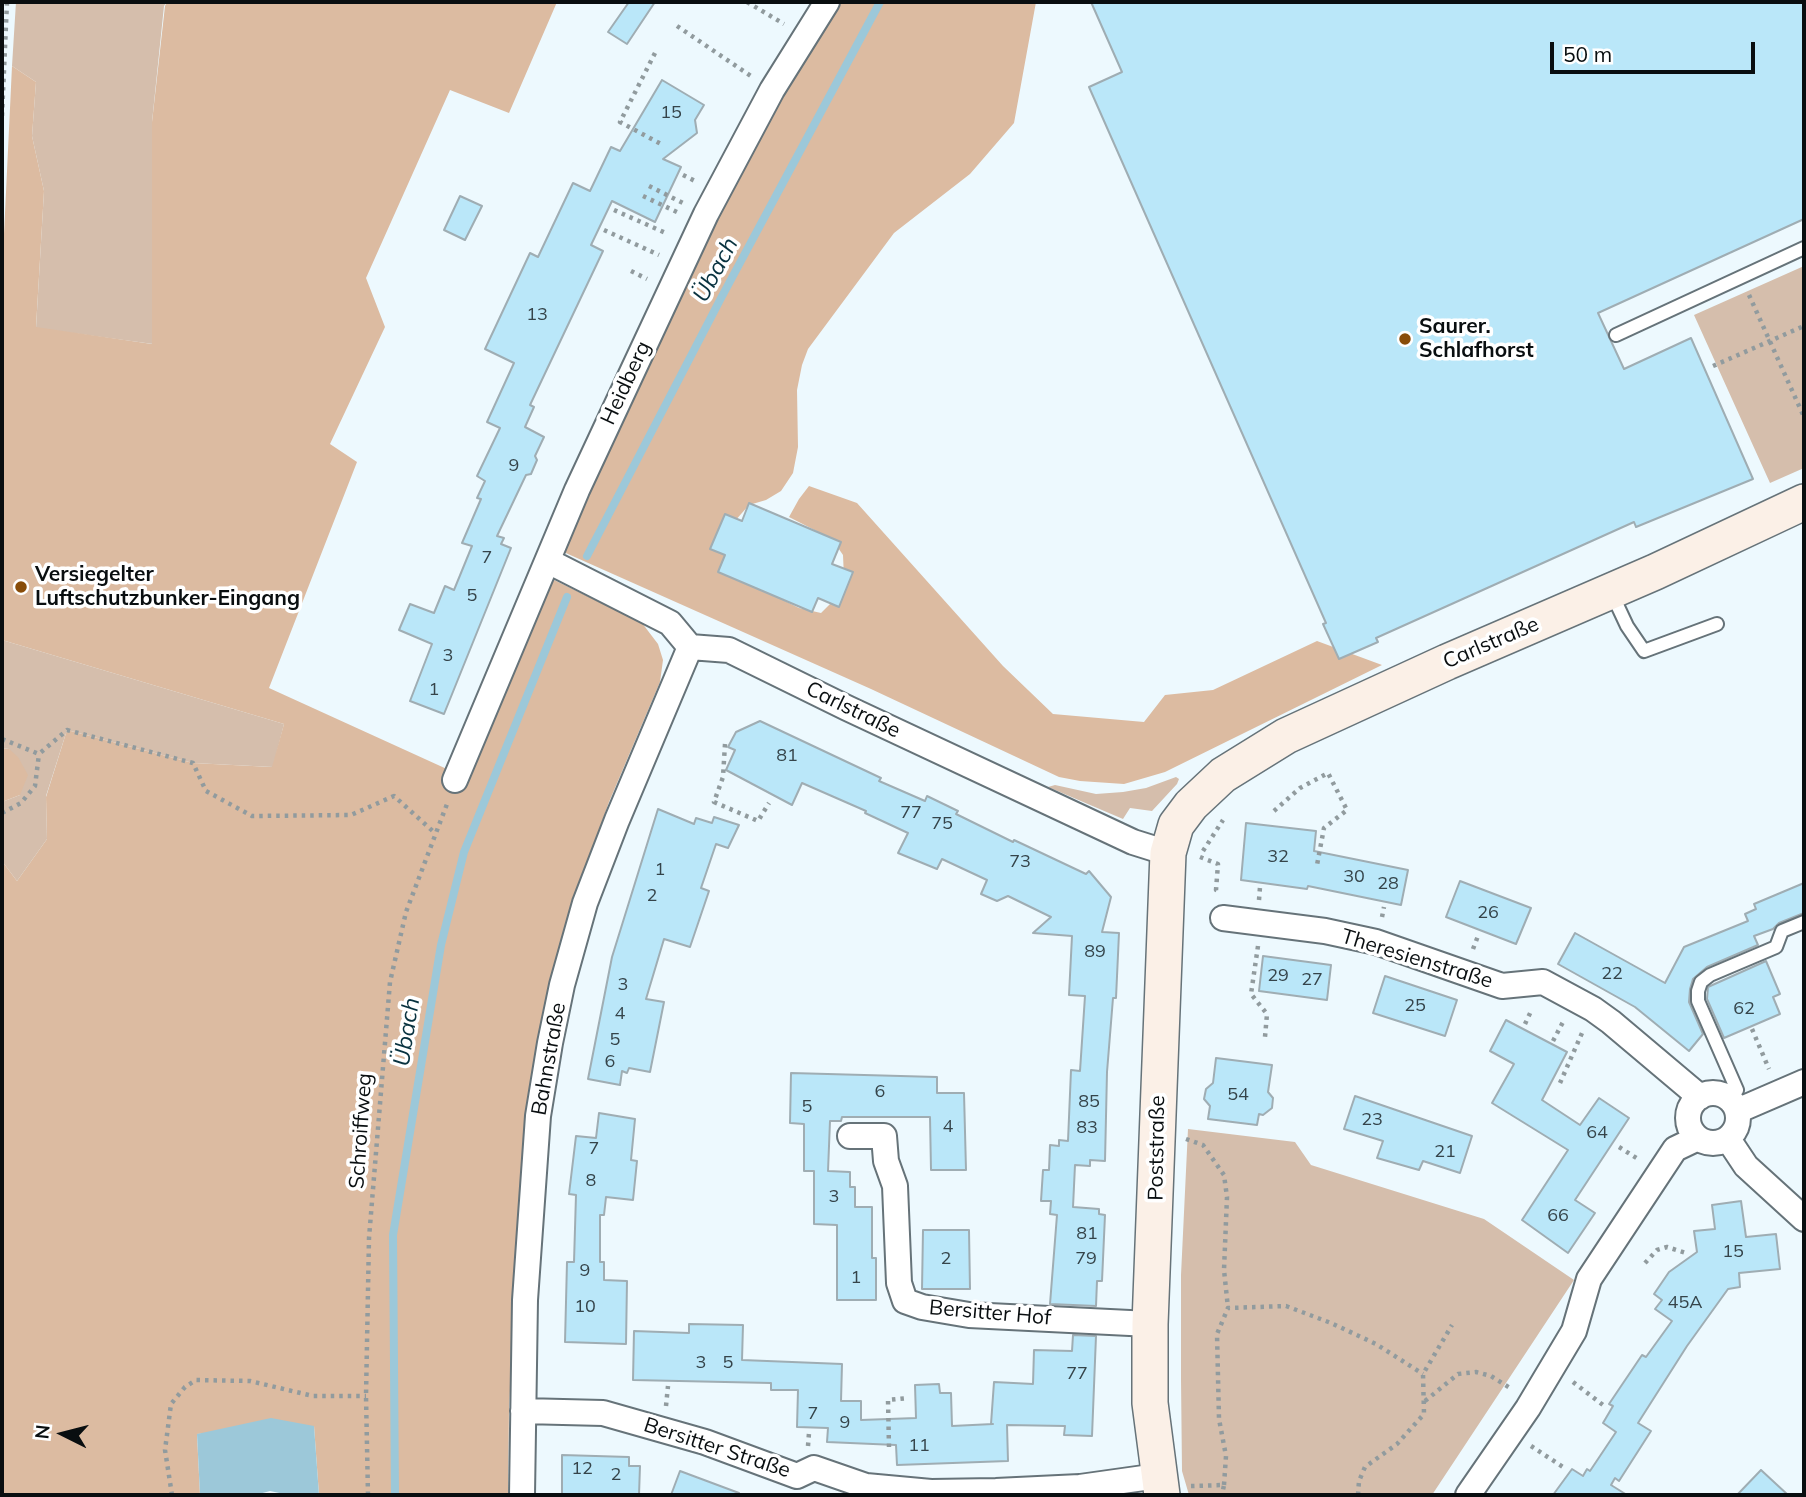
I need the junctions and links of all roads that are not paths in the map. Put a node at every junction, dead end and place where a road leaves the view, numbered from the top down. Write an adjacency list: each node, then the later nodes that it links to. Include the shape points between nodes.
1 (827, 2): 5 (street, Heidberg, via 772,90 695,237)
2 (1804, 248): 3 (lane)
3 (1616, 335)
4 (1804, 502): 6 (main road, Carlstraße)
5 (548, 561): 8 (street, via 670,622); 9 (street, Heidberg)
6 (1611, 591): 7 (lane, via 1644,651); 10 (main road, Carlstraße, via 1286,736 1223,775)
7 (1717, 624)
8 (690, 647): 11 (street, Carlstraße, via 729,650 1133,842); 22 (street, Bahnstraße, via 585,903 562,985 538,1116 525,1300)
9 (455, 780)
10 (1191, 805): 11 (main road, Poststraße, via 1175,825)
11 (1184, 855): 21 (main road, Poststraße)
12 (1223, 918): 15 (street, Theresienstraße, via 1376,942 1502,986 1543,982 1593,1009)
13 (1804, 922): 16 (lane, via 1782,931 1776,947 1701,982 1698,1001 1737,1090)
14 (1804, 1082): 16 (street)
15 (1700, 1097): 16 (street, via 1715,1094); 18 (street, via 1688,1117)
16 (1733, 1105): 19 (street, via 1736,1127)
17 (850, 1136): 21 (street, Bersitter Hof, via 884,1136 895,1186 899,1283 905,1300 969,1315)
18 (1698, 1138): 19 (street, via 1707,1143); 25 (street, via 1675,1149 1589,1279 1574,1331)
19 (1728, 1139): 20 (street, via 1746,1166)
20 (1804, 1219)
21 (1150, 1324): 23 (main road, Poststraße, via 1150,1403)
22 (523, 1411): 23 (street, Bersitter Straße, via 603,1413 797,1476 814,1468 866,1486 996,1492); 24 (street, Bahnstraße)
23 (1167, 1486)
24 (522, 1495)
25 (1468, 1495)

